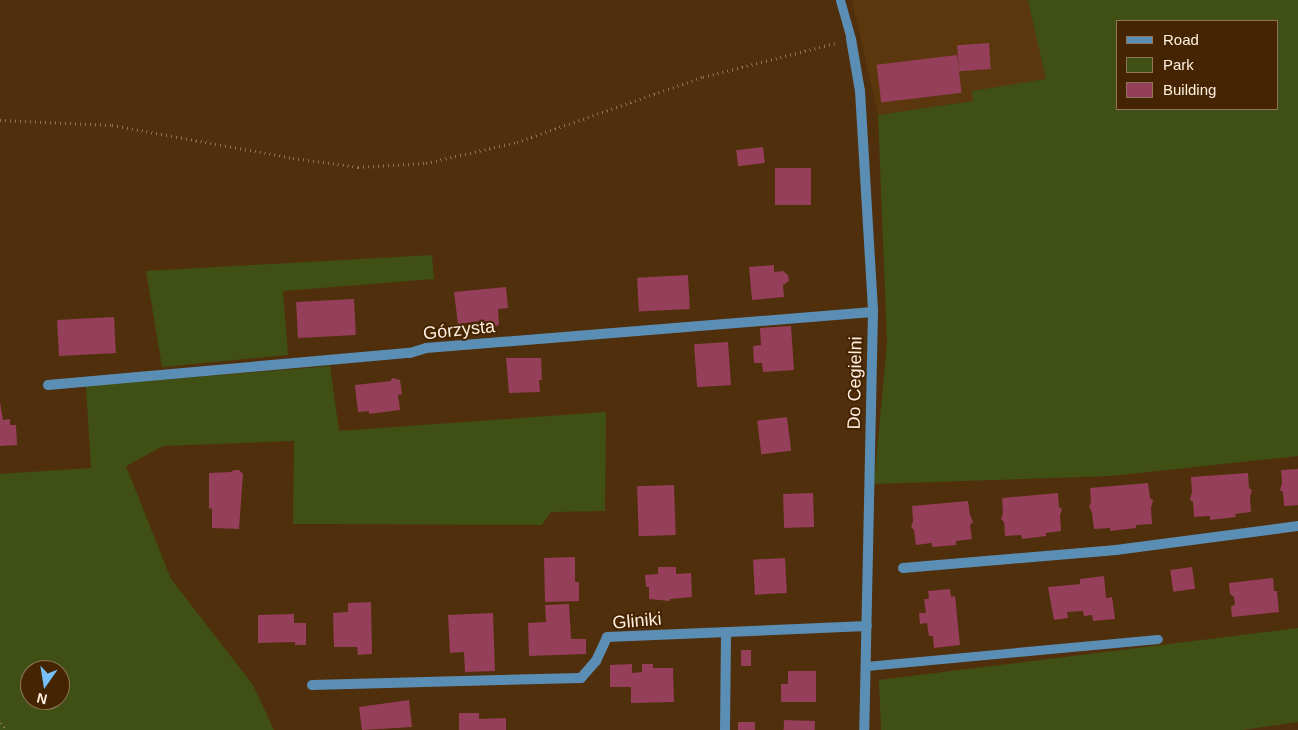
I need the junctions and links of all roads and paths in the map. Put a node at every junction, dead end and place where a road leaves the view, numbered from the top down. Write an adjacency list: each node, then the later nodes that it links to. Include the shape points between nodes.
1 (840, 0): 2 (lane)
2 (851, 38): 3 (path, via 703,78 517,142 426,163 358,167 112,125); 4 (street, Do Cegielni, via 860,91)
3 (0, 120)
4 (873, 312): 5 (street, Górzysta, via 426,348 410,353); 8 (street, Do Cegielni)
5 (48, 385)
6 (1298, 526): 7 (street, via 1116,550)
7 (903, 568)
8 (866, 626): 9 (street, Gliniki); 11 (street, Do Cegielni)
9 (726, 632): 12 (street, Gliniki, via 607,637 596,661 581,678); 15 (street)
10 (1158, 639): 11 (lane)
11 (866, 666): 16 (street, Do Cegielni)
12 (312, 685)
13 (0, 723): 14 (path)
14 (6, 730)
15 (725, 730)
16 (864, 730)

